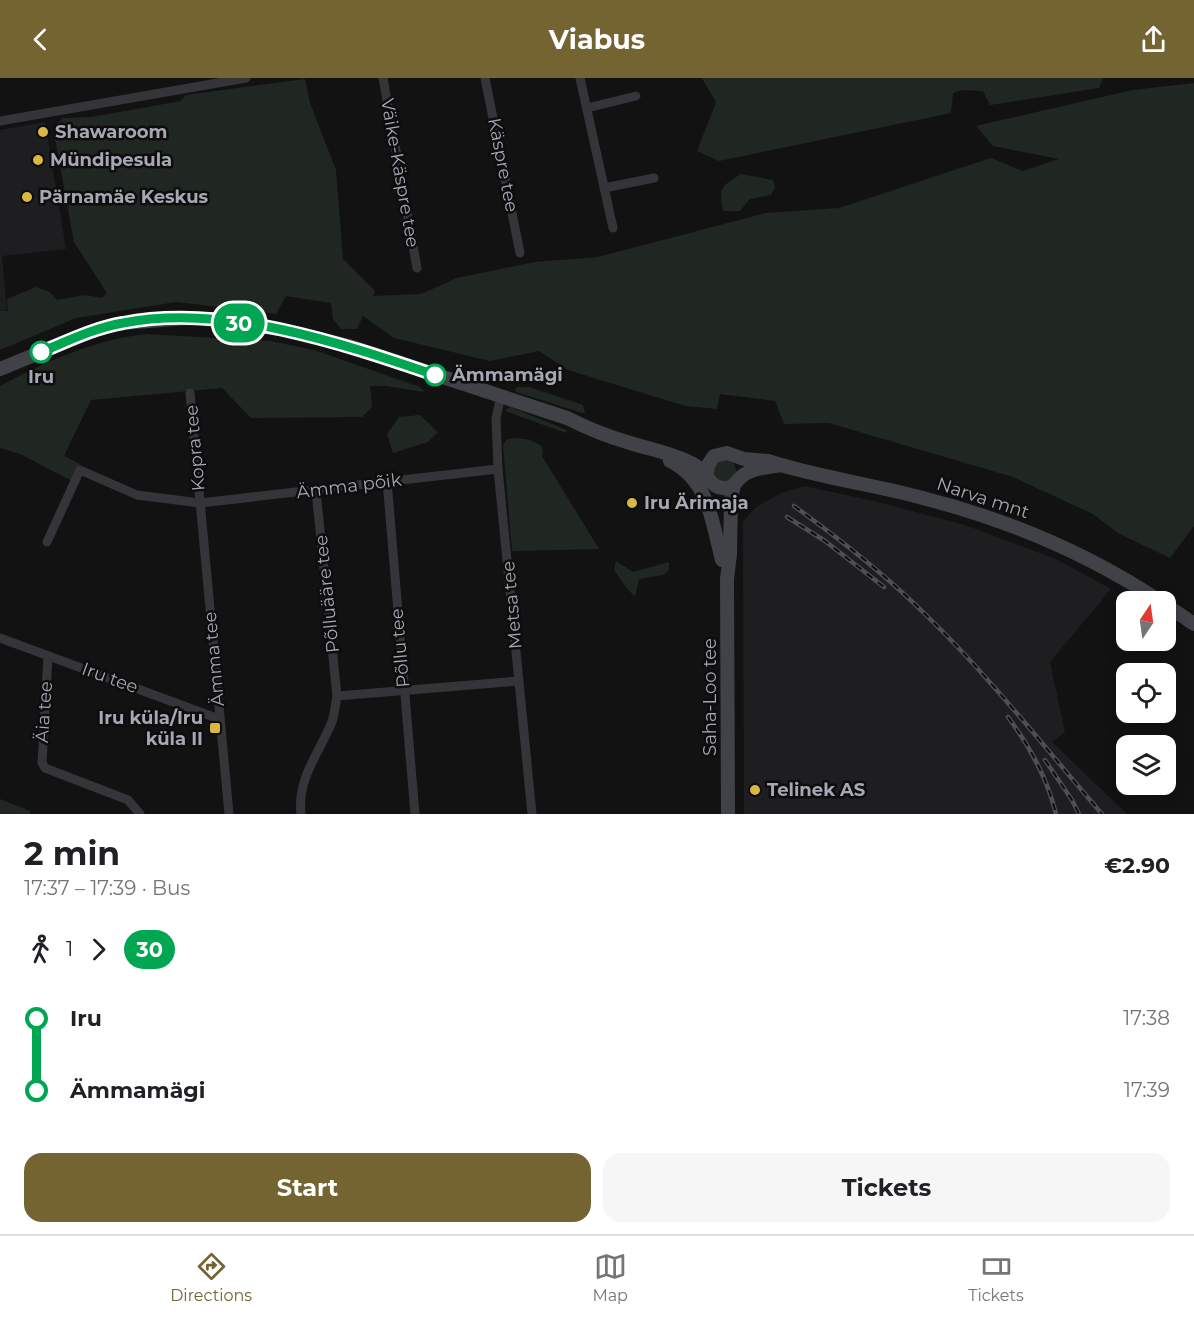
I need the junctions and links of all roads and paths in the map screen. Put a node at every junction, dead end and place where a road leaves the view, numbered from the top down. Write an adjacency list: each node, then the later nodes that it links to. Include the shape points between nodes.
1 (246, 78): 7 (street)
2 (383, 78): 12 (street, Väike-Käspre tee)
3 (485, 78): 11 (street, Käspre tee)
4 (580, 78): 6 (street)
5 (636, 96): 6 (street)
6 (587, 108): 9 (street)
7 (0, 121)
8 (654, 178): 9 (street)
9 (604, 188): 10 (street)
10 (613, 228)
11 (520, 253)
12 (417, 268)
13 (1, 370): 15 (main road, Narva mnt, via 95,330 122,323 172,318 219,320 349,346)
14 (190, 393): 27 (street, Kopra tee)
15 (501, 396): 16 (main road, Narva mnt); 21 (street, Metsa tee, via 496,418)
16 (567, 418): 17 (main road, Narva mnt); 18 (main road, Narva mnt, via 598,423 693,454)
17 (627, 442): 22 (main road, Narva mnt, via 690,462); 29 (main road, via 677,464 696,482 708,503)
18 (714, 456): 19 (main road, Narva mnt, via 727,453); 22 (main road)
19 (736, 458): 20 (main road, Narva mnt); 24 (main road, via 741,467)
20 (781, 465): 24 (main road, Narva mnt, via 759,469); 31 (main road, Narva mnt, via 918,496 1008,523 1052,540)
21 (498, 469): 23 (street, Ämma põik); 36 (street, Metsa tee)
22 (706, 473): 25 (main road, Narva mnt)
23 (387, 481): 26 (street, Ämma põik); 37 (street, Põllu tee)
24 (738, 481): 25 (main road, Narva mnt, via 725,489); 30 (main road, Saha-Loo tee, via 731,498)
25 (716, 487): 29 (main road, Saha-Loo tee, via 722,504)
26 (316, 491): 27 (street, Ämma põik); 38 (street, Põlluääre tee)
27 (200, 503): 28 (street, Ämma põik, via 137,495 80,470); 39 (street, Ämma tee)
28 (47, 542)
29 (722, 560): 30 (main road, Saha-Loo tee)
30 (727, 579): 45 (main road, Saha-Loo tee)
31 (1143, 591)
32 (1176, 610): 33 (main road)
33 (1192, 619)
34 (0, 638): 35 (street, Iru tee)
35 (48, 656): 39 (street, Iru tee); 40 (street, Äia tee, via 42,764 128,800)
36 (518, 681): 37 (street); 44 (street, Metsa tee)
37 (403, 690): 38 (street); 43 (street, Põllu tee)
38 (337, 696): 42 (street, Põlluääre tee, via 332,723 306,772 299,800)
39 (219, 719): 41 (street, Ämma tee)
40 (140, 814)
41 (229, 814)
42 (301, 814)
43 (415, 814)
44 (532, 814)
45 (728, 814)

